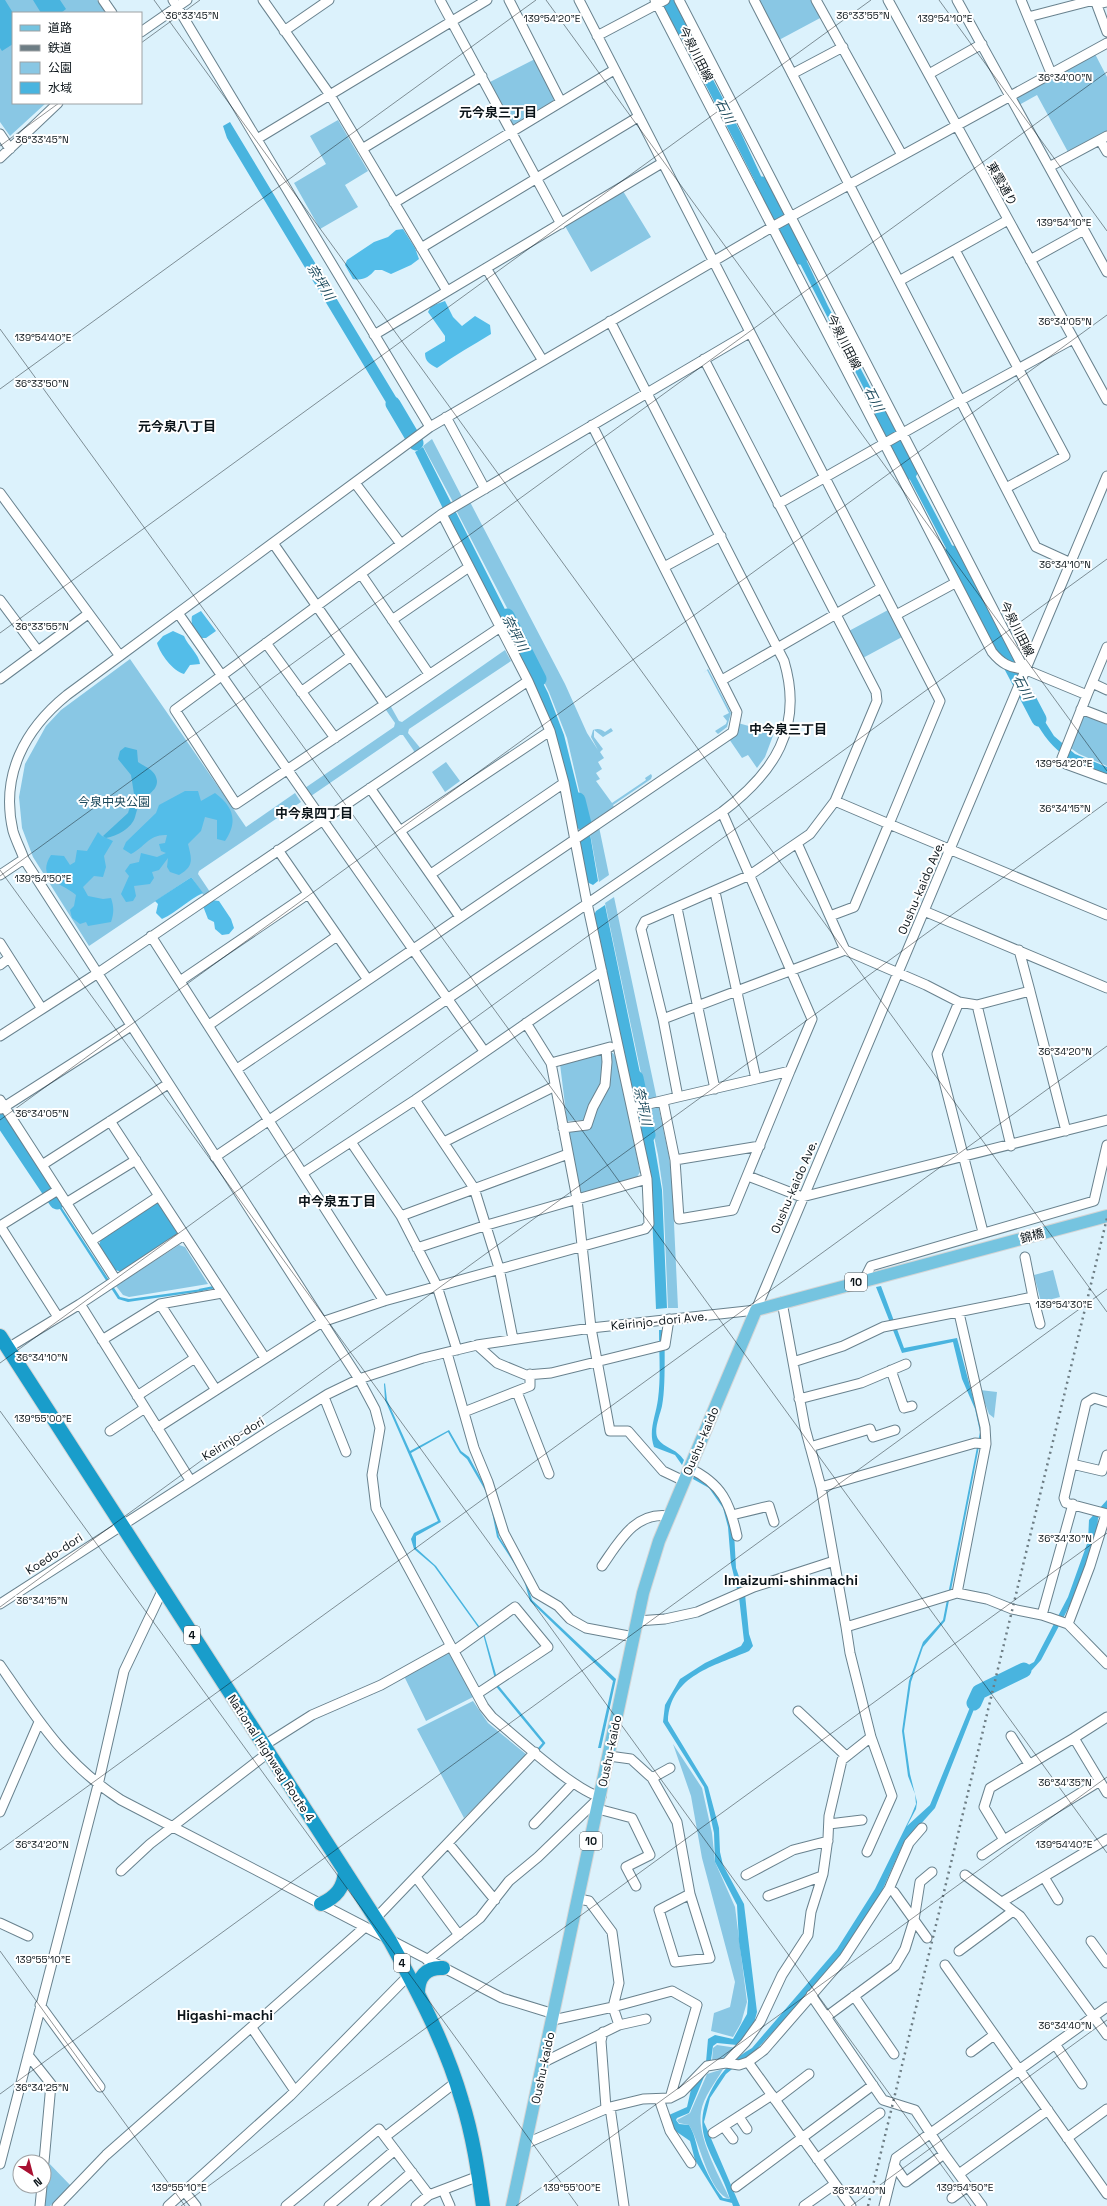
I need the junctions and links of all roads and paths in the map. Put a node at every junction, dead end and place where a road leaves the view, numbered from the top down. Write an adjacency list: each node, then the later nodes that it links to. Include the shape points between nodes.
1 (103, 0): 19 (street)
2 (186, 0): 18 (street)
3 (263, 0): 23 (street)
4 (329, 0): 23 (street)
5 (440, 0): 21 (street)
6 (487, 0): 21 (street)
7 (510, 0): 36 (street)
8 (579, 0): 25 (street)
9 (679, 0): 54 (street, 今泉川田線)
10 (754, 0): 31 (street)
11 (816, 0): 28 (street)
12 (888, 0): 32 (street, 東雲通り)
13 (957, 0): 27 (street)
14 (1021, 0): 20 (street)
15 (659, 1): 25 (street); 57 (street, 今泉川田線)
16 (1095, 1): 17 (street); 20 (street); 24 (street)
17 (1107, 2)
18 (175, 3): 22 (street); 43 (street)
19 (111, 12)
20 (1028, 17): 30 (street)
21 (452, 22): 33 (street); 34 (street)
22 (142, 31)
23 (284, 31): 34 (street)
24 (1107, 32)
25 (597, 36): 29 (street)
26 (1107, 43): 30 (street)
27 (982, 44): 32 (street); 35 (street)
28 (843, 47): 31 (street); 47 (street)
29 (614, 70): 36 (street); 38 (street)
30 (1051, 73): 35 (street)
31 (792, 74): 52 (street)
32 (929, 74): 39 (street, 東雲通り)
33 (482, 76): 40 (street); 45 (street)
34 (330, 95): 43 (street); 45 (street)
35 (1010, 95): 39 (street); 50 (street)
36 (561, 102): 40 (street)
37 (57, 104): 44 (street)
38 (638, 117): 49 (street); 51 (street)
39 (956, 125): 47 (street); 55 (street, 東雲通り)
40 (512, 132): 51 (street); 53 (street)
41 (0, 134): 44 (street)
42 (1104, 138): 46 (street); 50 (street)
43 (257, 139): 69 (street)
44 (10, 149): 48 (street)
45 (362, 149): 53 (street)
46 (1107, 152)
47 (902, 154): 52 (street)
48 (0, 158)
49 (662, 163): 56 (street); 62 (street)
50 (1050, 167): 58 (street)
51 (536, 178): 56 (street); 59 (street)
52 (849, 184): 54 (street); 65 (street)
53 (394, 203): 59 (street)
54 (790, 216): 57 (street); 80 (street, 今泉川田線)
55 (1008, 220): 60 (street); 61 (street, 東雲通り)
56 (561, 224): 63 (street)
57 (772, 226): 62 (street); 81 (street, 今泉川田線)
58 (1084, 230): 61 (street); 64 (street)
59 (421, 248): 66 (street)
60 (955, 250): 65 (street); 73 (street)
61 (1030, 260): 70 (street, 東雲通り)
62 (713, 261): 67 (street); 68 (street)
63 (486, 268): 66 (street); 72 (street)
64 (1107, 272)
65 (899, 281): 75 (street)
66 (447, 291): 69 (street)
67 (610, 321): 72 (street); 74 (street)
68 (750, 333): 71 (street); 83 (street)
69 (374, 335): 79 (street)
70 (1073, 339): 73 (street); 76 (street, 東雲通り)
71 (704, 359): 74 (street); 88 (street)
72 (542, 361): 77 (street)
73 (1019, 368): 75 (street); 85 (street, via 1065,456)
74 (648, 393): 78 (street); 90 (street)
75 (961, 400): 80 (street); 85 (street)
76 (1107, 400)
77 (446, 417): 79 (street); 86 (street)
78 (592, 425): 86 (street); 95 (street)
79 (430, 427): 84 (street)
80 (904, 433): 81 (street); 113 (street, 今泉川田線)
81 (883, 445): 83 (street); 97 (street, 今泉川田線)
82 (1107, 476): 93 (street, Oushu-kaido Ave.)
83 (825, 478): 88 (street); 98 (street)
84 (355, 483): 91 (street); 92 (street)
85 (1006, 488): 93 (street, via 1036,547)
86 (485, 489): 89 (street)
87 (0, 493): 101 (street)
88 (778, 504): 103 (street)
89 (448, 510): 92 (street); 94 (street)
90 (721, 536): 95 (street); 108 (street)
91 (273, 543): 100 (street); 102 (street)
92 (401, 544): 96 (street)
93 (1071, 563): 113 (street, Oushu-kaido Ave.)
94 (469, 567): 105 (street); 106 (street)
95 (664, 567): 117 (street)
96 (361, 574): 100 (street); 105 (street)
97 (955, 583): 104 (street); 113 (street, 今泉川田線, via 998,660 1014,668)
98 (881, 588): 103 (street); 104 (street)
99 (0, 600): 110 (street)
100 (316, 607): 107 (street); 112 (street)
101 (88, 614): 110 (street); 111 (street)
102 (178, 614): 111 (street); 115 (street)
103 (834, 614): 108 (street); 132 (street, via 876,692 877,701)
104 (896, 615): 135 (street, via 940,701)
105 (392, 620): 114 (street)
106 (499, 628): 114 (street); 118 (street)
107 (266, 643): 115 (street); 121 (street)
108 (778, 647): 117 (street); 133 (street, via 787,674 789,700 788,718 780,748 753,787)
109 (1107, 647): 119 (street)
110 (38, 651): 116 (street)
111 (120, 656): 141 (street, via 38,720 15,760 9,804 13,831)
112 (351, 656): 121 (street); 123 (street)
113 (1024, 669): 122 (street); 140 (street, Oushu-kaido Ave.)
114 (429, 674): 123 (street)
115 (221, 676): 128 (street); 128 (street, via 175,710 236,804)
116 (0, 679)
117 (722, 680): 137 (street, via 737,712 733,732)
118 (528, 681): 126 (street); 131 (street)
119 (1092, 683): 120 (street); 122 (street)
120 (1107, 690)
121 (302, 692): 127 (street)
122 (1087, 695): 124 (street)
123 (384, 703): 127 (street)
124 (1081, 708): 125 (street); 129 (street, via 1062,758 1066,764)
125 (1107, 719)
126 (550, 731): 130 (street); 136 (street)
127 (335, 738): 128 (street)
128 (287, 770): 134 (street)
129 (1107, 780)
130 (564, 784): 137 (street); 142 (street)
131 (370, 788): 134 (street); 136 (street)
132 (835, 801): 135 (street); 138 (street, via 810,834)
133 (722, 812): 144 (street); 147 (street)
134 (322, 820): 139 (street); 156 (street)
135 (889, 824): 140 (street); 151 (street, via 854,907)
136 (400, 831): 142 (street)
137 (575, 840): 147 (street); 152 (street)
138 (797, 843): 144 (street); 151 (street)
139 (278, 850): 146 (street); 153 (street)
140 (950, 850): 149 (street, Oushu-kaido Ave.); 150 (street)
141 (24, 859): 143 (street); 164 (street)
142 (431, 874): 152 (street)
143 (0, 875)
144 (750, 875): 145 (street); 162 (street)
145 (715, 892): 148 (street); 169 (street)
146 (308, 894): 154 (street); 166 (street)
147 (587, 903): 161 (street); 170 (street)
148 (677, 908): 173 (street); 175 (street, via 645,921 640,929)
149 (924, 911): 158 (street); 163 (street, Oushu-kaido Ave.)
150 (1107, 915)
151 (830, 916): 157 (street)
152 (460, 917): 156 (street)
153 (151, 936): 164 (street); 166 (street)
154 (337, 936): 165 (street); 177 (street)
155 (0, 944): 159 (street)
156 (413, 949): 165 (street); 170 (street)
157 (845, 950): 162 (street); 163 (street)
158 (1019, 950): 167 (street); 168 (street)
159 (9, 958): 160 (street); 174 (street)
160 (0, 965)
161 (602, 971): 176 (street); 180 (street)
162 (791, 971): 169 (street); 185 (street, via 812,1019)
163 (898, 972): 171 (street); 217 (street, Oushu-kaido Ave.)
164 (98, 973): 174 (street); 178 (street)
165 (368, 980): 184 (street)
166 (180, 981): 177 (street)
167 (1107, 988)
168 (1030, 990): 172 (street); 199 (street)
169 (737, 991): 173 (street); 186 (street)
170 (448, 999): 182 (street); 197 (street)
171 (959, 1002): 172 (street); 207 (street, via 937,1054)
172 (977, 1005): 204 (street)
173 (699, 1006): 175 (street); 189 (street)
174 (42, 1009): 179 (street)
175 (663, 1019): 190 (street)
176 (526, 1023): 182 (street); 183 (street)
177 (209, 1025): 184 (street)
178 (131, 1026): 187 (street); 193 (street)
179 (0, 1036)
180 (619, 1045): 181 (street); 194 (street)
181 (606, 1048): 183 (street); 198 (street, via 605,1084 587,1125)
182 (484, 1051): 191 (street)
183 (552, 1063): 188 (street)
184 (237, 1069): 197 (street)
185 (790, 1072): 186 (street); 203 (street)
186 (756, 1079): 189 (street)
187 (168, 1084): 196 (street); 206 (street)
188 (556, 1086): 198 (street); 201 (street)
189 (715, 1089): 190 (street)
190 (678, 1098): 192 (street)
191 (415, 1100): 200 (street); 201 (street)
192 (663, 1101): 194 (street); 209 (street)
193 (1, 1106): 210 (street)
194 (632, 1108): 213 (street)
195 (1107, 1120): 199 (street)
196 (110, 1121): 208 (street); 210 (street)
197 (269, 1121): 206 (street); 211 (street)
198 (563, 1128): 205 (street)
199 (1066, 1131): 204 (street)
200 (351, 1142): 211 (street); 220 (street)
201 (444, 1142): 214 (street)
202 (1107, 1145): 223 (street, via 1094,1201)
203 (760, 1146): 209 (street); 212 (street)
204 (1011, 1146): 207 (street)
205 (568, 1154): 214 (street); 218 (street)
206 (215, 1157): 244 (street)
207 (964, 1158): 217 (street); 223 (street)
208 (136, 1160): 216 (street); 219 (street)
209 (675, 1160): 212 (street, via 679,1219 733,1210)
210 (42, 1165): 215 (street)
211 (303, 1173): 236 (street)
212 (748, 1176): 217 (street)
213 (647, 1179): 218 (street); 226 (street, via 649,1224 645,1229)
214 (474, 1188): 220 (street); 222 (street)
215 (58, 1190): 219 (street); 242 (street, via 0,1226)
216 (159, 1196): 224 (street); 225 (street)
217 (802, 1198): 240 (street, Oushu-kaido Ave.)
218 (577, 1199): 222 (street); 226 (street)
219 (66, 1203): 225 (street)
220 (401, 1216): 227 (street)
221 (1107, 1216): 228 (main road, 錦橋 / 10)
222 (487, 1225): 227 (street); 230 (street)
223 (983, 1232): 232 (street, via 871,1266)
224 (184, 1235): 231 (street); 234 (street)
225 (91, 1241): 231 (street)
226 (582, 1246): 230 (street); 246 (street)
227 (417, 1248): 233 (street)
228 (957, 1256): 232 (main road, Keirinjo-dori Ave. / 10)
229 (1025, 1257): 235 (street)
230 (499, 1268): 233 (street); 248 (street)
231 (116, 1280): 238 (street)
232 (864, 1280): 237 (main road, Keirinjo-dori Ave. / 10)
233 (437, 1286): 236 (street); 252 (street)
234 (222, 1293): 239 (street); 255 (street)
235 (1034, 1297): 241 (street); 245 (street)
236 (384, 1301): 244 (street)
237 (782, 1302): 240 (main road, Keirinjo-dori Ave. / 10); 257 (street)
238 (80, 1304): 242 (street); 249 (street)
239 (160, 1304): 249 (street); 254 (street)
240 (756, 1310): 243 (street, Keirinjo-dori Ave.); 279 (main road, Oushu-kaido / 10)
241 (959, 1313): 257 (street, via 884,1327 843,1346); 274 (street, via 985,1427)
242 (58, 1317): 251 (street)
243 (669, 1319): 246 (street, Keirinjo-dori Ave.); 256 (street, via 665,1345)
244 (322, 1322): 255 (street); 261 (street)
245 (1040, 1324)
246 (591, 1328): 248 (street, Keirinjo-dori Ave.); 256 (street)
247 (0, 1336): 251 (highway, National Highway Route 4 / 4)
248 (513, 1339): 250 (street, Keirinjo-dori Ave.)
249 (102, 1340): 264 (street)
250 (477, 1345): 252 (street, Keirinjo-dori Ave.); 260 (street, via 497,1363)
251 (8, 1348): 289 (highway, National Highway Route 4 / 4)
252 (457, 1350): 253 (street, Keirinjo-dori Ave.)
253 (447, 1353): 261 (street, Keirinjo-dori Ave., via 402,1364); 270 (street)
254 (195, 1358): 262 (street); 264 (street)
255 (265, 1358): 262 (street)
256 (598, 1360): 260 (street, via 551,1373); 282 (street, via 610,1431 628,1431 663,1471)
257 (793, 1362): 266 (street)
258 (906, 1364): 259 (street)
259 (892, 1370): 266 (street, via 861,1383); 268 (street, via 904,1408)
260 (530, 1374): 263 (street, via 530,1386)
261 (359, 1379): 265 (street, Keirinjo-dori); 301 (street, via 375,1409 380,1428 372,1475 376,1508)
262 (216, 1390): 271 (street)
263 (517, 1392): 270 (street); 280 (street)
264 (137, 1396): 269 (street)
265 (324, 1397): 276 (street); 281 (street, Keirinjo-dori)
266 (799, 1399): 275 (street)
267 (1107, 1402): 278 (street, via 1094,1398 1086,1403)
268 (912, 1406)
269 (145, 1408): 271 (street); 273 (street)
270 (464, 1412): 300 (street, via 504,1533 536,1593 586,1628)
271 (157, 1428): 281 (street)
272 (895, 1430): 275 (street, via 873,1437 870,1429)
273 (110, 1431)
274 (986, 1444): 283 (street, via 975,1443); 294 (street)
275 (810, 1447): 283 (street)
276 (346, 1452)
277 (1107, 1454): 278 (street, via 1102,1471)
278 (1072, 1464): 284 (street, via 1064,1498 1066,1502)
279 (689, 1468): 282 (main road, Oushu-kaido / 10); 287 (street, via 707,1478 720,1490)
280 (549, 1474)
281 (190, 1480): 289 (street, Keirinjo-dori)
282 (684, 1480): 286 (main road, Oushu-kaido / 10)
283 (821, 1487): 291 (street)
284 (1073, 1504): 285 (street); 296 (street)
285 (1106, 1514): 298 (street)
286 (669, 1516): 292 (street, via 649,1517 630,1528); 297 (main road, Oushu-kaido / 10, via 653,1556)
287 (732, 1516): 288 (street, via 769,1506); 290 (street)
288 (774, 1522)
289 (121, 1524): 293 (highway, National Highway Route 4 / 4); 295 (street, Koedo-dori)
290 (737, 1536)
291 (834, 1561): 297 (street, via 754,1587 697,1612 665,1619); 299 (street)
292 (602, 1566)
293 (162, 1589): 311 (highway, National Highway Route 4 / 4); 320 (street, via 124,1671)
294 (957, 1593): 296 (street); 299 (street)
295 (0, 1604)
296 (1042, 1615): 298 (street)
297 (637, 1621): 300 (main road, Oushu-kaido / 10)
298 (1068, 1624): 302 (street)
299 (846, 1627): 309 (street)
300 (634, 1637): 313 (main road, Oushu-kaido / 10)
301 (452, 1648): 304 (street); 304 (street, via 515,1607 548,1647); 311 (street, via 381,1685 312,1715)
302 (1107, 1664)
303 (0, 1665): 307 (street)
304 (477, 1694): 312 (street, via 492,1717)
305 (798, 1711): 314 (street)
306 (1107, 1717): 310 (street)
307 (39, 1722): 320 (street, via 74,1764); 324 (street)
308 (1011, 1736): 315 (street)
309 (871, 1737): 314 (street); 334 (street, via 892,1796)
310 (1074, 1738): 315 (street); 318 (street)
311 (265, 1749): 328 (street); 337 (highway, National Highway Route 4 / 4)
312 (535, 1752): 319 (street); 333 (street)
313 (609, 1756): 317 (street, via 631,1759); 322 (main road, Oushu-kaido / 10)
314 (846, 1756): 327 (street, via 842,1760 834,1789)
315 (1029, 1764): 331 (street, via 990,1788 984,1807)
316 (670, 1768): 317 (street)
317 (652, 1778): 346 (street, via 677,1822)
318 (1100, 1781): 321 (street); 331 (street)
319 (573, 1783): 322 (street, via 593,1796); 326 (street)
320 (98, 1785): 328 (street); 371 (street)
321 (1107, 1793)
322 (600, 1797): 323 (main road, Oushu-kaido / 10); 349 (street, via 538,1857 509,1880)
323 (598, 1809): 344 (street, via 632,1818 650,1855 626,1867); 348 (main road, Oushu-kaido / 10)
324 (0, 1811)
325 (862, 1820): 327 (street)
326 (534, 1824)
327 (828, 1824): 332 (street)
328 (172, 1827): 336 (street); 352 (street)
329 (922, 1828): 345 (street, via 909,1842)
330 (1107, 1839): 343 (street)
331 (1004, 1840): 335 (street)
332 (828, 1841): 340 (street, via 793,1850); 341 (street)
333 (448, 1843): 342 (street); 349 (street)
334 (867, 1852)
335 (982, 1855)
336 (121, 1871)
337 (345, 1871): 352 (highway, via 339,1891 332,1899); 355 (highway, National Highway Route 4 / 4)
338 (932, 1872): 354 (street, via 920,1882)
339 (965, 1874): 351 (street)
340 (746, 1875)
341 (822, 1876): 347 (street); 389 (street, via 811,1912 808,1935 782,1975 760,2022)
342 (416, 1877): 355 (street); 357 (street)
343 (1044, 1877): 350 (street); 351 (street)
344 (636, 1886)
345 (889, 1889): 354 (street, via 894,1892); 369 (street, via 844,1958)
346 (690, 1894): 346 (street, via 710,1958 675,1962 658,1910)
347 (768, 1896)
348 (579, 1899): 372 (street, via 588,1901 612,1932 618,1983); 375 (main road, Oushu-kaido / 10)
349 (495, 1900): 357 (street, via 480,1918)
350 (1058, 1900)
351 (1002, 1902): 353 (street)
352 (321, 1904): 355 (street)
353 (1013, 1911): 362 (street); 374 (street, via 1020,1916)
354 (914, 1920): 359 (street); 370 (street, via 905,1949 895,1966)
355 (371, 1922): 360 (highway, National Highway Route 4 / 4); 379 (street)
356 (0, 1924): 358 (street)
357 (459, 1935): 363 (street)
358 (28, 1936)
359 (927, 1938)
360 (390, 1941): 363 (street); 367 (highway, National Highway Route 4 / 4)
361 (1090, 1941): 364 (street)
362 (959, 1951)
363 (427, 1960): 366 (street)
364 (1107, 1964)
365 (945, 1965): 382 (street)
366 (443, 1968): 368 (highway, via 428,1970 421,1977); 375 (street, via 502,1998)
367 (409, 1975): 368 (highway, National Highway Route 4 / 4); 396 (street)
368 (418, 1993): 392 (highway, National Highway Route 4 / 4)
369 (810, 1996): 376 (street); 388 (street, via 764,2050)
370 (854, 1996): 376 (street); 385 (street)
371 (40, 2005): 386 (street); 395 (street)
372 (614, 2007): 375 (street); 378 (street); 397 (street, via 672,1991 697,2005)
373 (1107, 2007): 374 (street)
374 (1094, 2016): 381 (street); 383 (street)
375 (554, 2017): 387 (main road, Oushu-kaido / 10)
376 (826, 2017): 394 (street)
377 (646, 2019): 378 (street)
378 (619, 2025): 380 (street)
379 (252, 2028): 396 (street); 435 (street, via 106,2155)
380 (603, 2032): 387 (street); 400 (street, via 601,2042)
381 (1107, 2034)
382 (994, 2035): 384 (street); 390 (street)
383 (1055, 2044): 390 (street); 393 (street)
384 (971, 2052)
385 (894, 2054)
386 (28, 2055): 415 (street, via 51,2084); 419 (street)
387 (544, 2062): 413 (main road, Oushu-kaido / 10)
388 (748, 2062): 389 (street, via 739,2065); 398 (street)
389 (726, 2063): 397 (street, via 707,2066 682,2092)
390 (1019, 2070): 402 (street); 408 (street)
391 (809, 2074): 398 (street)
392 (456, 2082): 409 (street); 423 (highway, National Highway Route 4 / 4, via 470,2129)
393 (1082, 2084)
394 (873, 2086): 408 (street, via 883,2100 916,2110); 412 (street)
395 (100, 2087)
396 (295, 2091): 428 (street)
397 (670, 2098): 399 (street)
398 (774, 2098): 404 (street); 412 (street)
399 (659, 2099): 400 (street, via 643,2099); 418 (street, via 670,2131)
400 (608, 2107): 413 (street); 445 (street)
401 (1107, 2109): 410 (street)
402 (1048, 2110): 410 (street); 422 (street)
403 (880, 2113): 417 (street)
404 (739, 2117): 405 (street); 406 (street)
405 (724, 2127): 407 (street); 411 (street)
406 (747, 2129)
407 (713, 2133)
408 (930, 2133): 416 (street); 420 (street, via 896,2158)
409 (385, 2137): 414 (street); 438 (street, via 378,2128)
410 (1067, 2138): 430 (street)
411 (733, 2139)
412 (803, 2139): 417 (street); 426 (street)
413 (527, 2142): 444 (main road, Oushu-kaido / 10)
414 (395, 2150): 421 (street); 439 (street)
415 (45, 2154)
416 (944, 2154): 420 (street, via 906,2182); 422 (street)
417 (817, 2159): 424 (street)
418 (691, 2163)
419 (0, 2164)
420 (894, 2165): 448 (street)
421 (412, 2172): 431 (street); 440 (street)
422 (959, 2174): 425 (street)
423 (479, 2176): 427 (street); 443 (highway, National Highway Route 4 / 4)
424 (835, 2184): 433 (street); 446 (street)
425 (968, 2186): 432 (street); 449 (street)
426 (736, 2187)
427 (443, 2190): 431 (street); 442 (street)
428 (185, 2192): 436 (street); 437 (street)
429 (41, 2194): 434 (street)
430 (1107, 2194)
431 (429, 2195): 441 (street)
432 (952, 2198)
433 (843, 2202): 447 (street)
434 (40, 2206)
435 (57, 2206)
436 (168, 2206)
437 (196, 2206)
438 (286, 2206)
439 (329, 2206)
440 (373, 2206)
441 (416, 2206)
442 (450, 2206)
443 (483, 2206)
444 (512, 2206)
445 (624, 2206)
446 (804, 2206)
447 (851, 2206)
448 (884, 2206)
449 (982, 2206)

